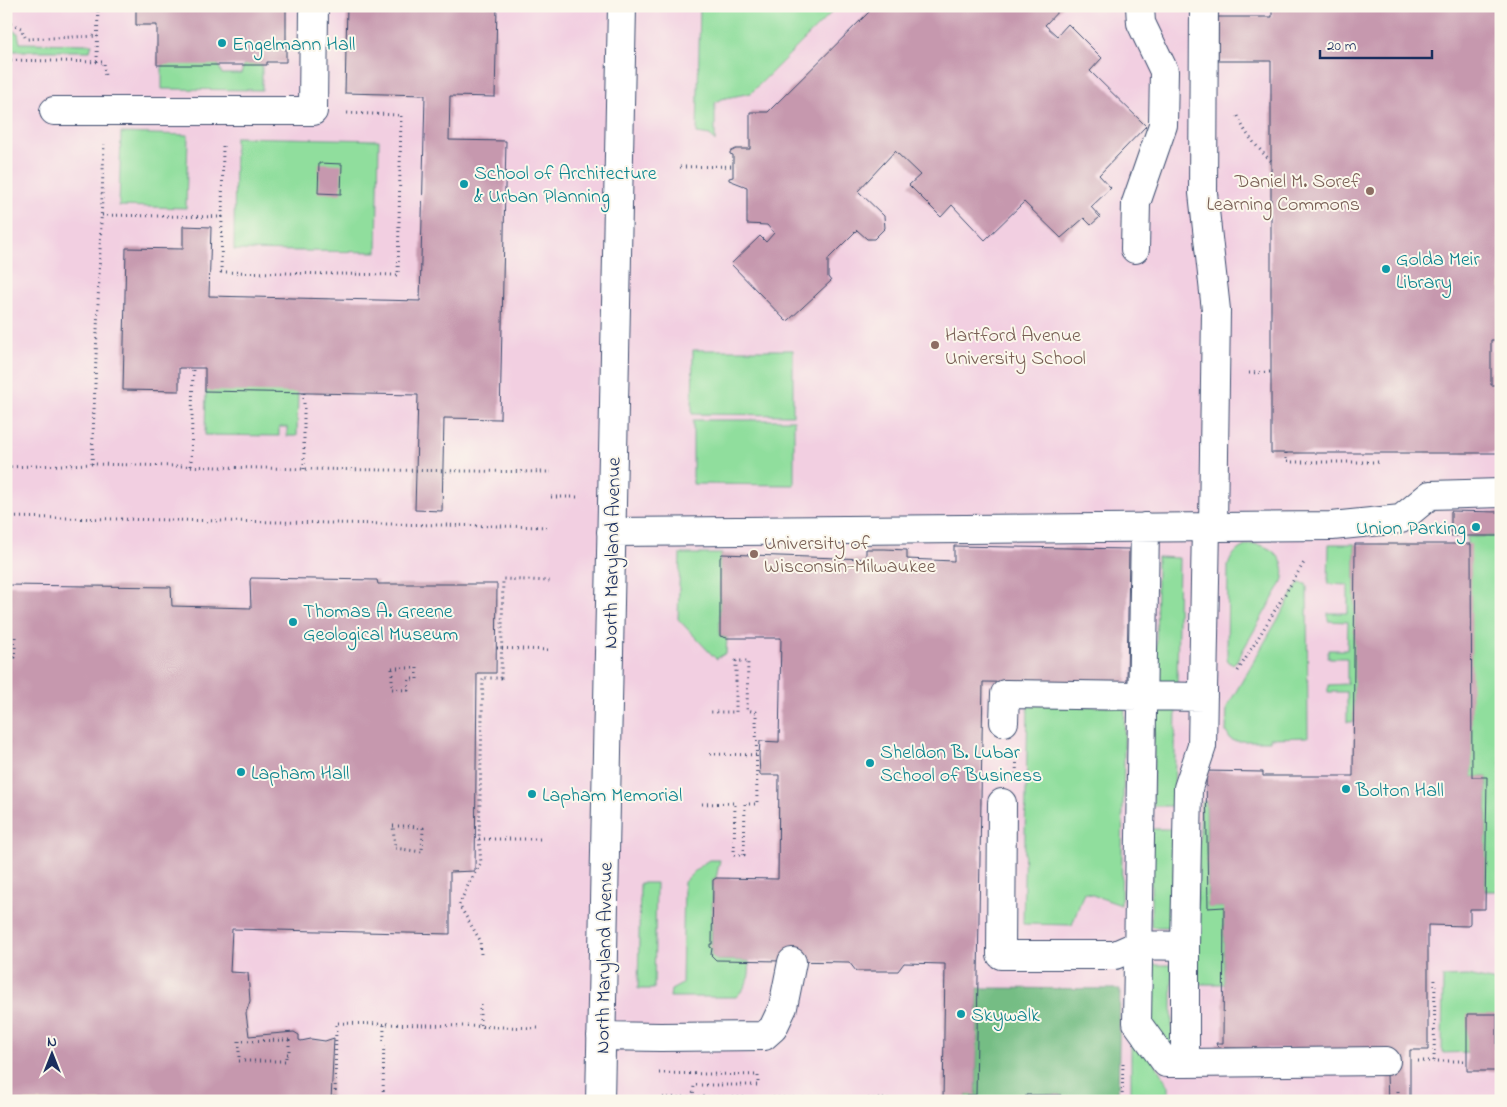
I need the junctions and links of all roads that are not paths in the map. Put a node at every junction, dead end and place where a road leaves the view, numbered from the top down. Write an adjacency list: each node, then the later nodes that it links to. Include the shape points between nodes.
1 (314, 6): 5 (street, via 314,111)
2 (622, 6): 10 (street, North Maryland Avenue)
3 (1140, 6): 6 (street, via 1141,23 1164,71 1163,125 1136,204)
4 (1204, 6): 8 (street, via 1203,193 1216,310)
5 (54, 111)
6 (1135, 249)
7 (1501, 494): 8 (street, via 1430,496 1401,519 1332,526)
8 (1210, 526): 9 (street); 12 (street)
9 (1145, 528): 10 (street); 11 (street)
10 (611, 532): 18 (street, North Maryland Avenue)
11 (1143, 696): 12 (street); 13 (street, via 1005,694); 15 (street)
12 (1203, 697): 16 (street, via 1202,746 1188,788)
13 (1004, 722)
14 (1002, 802): 15 (street, via 1001,955 1115,956)
15 (1138, 945): 16 (street); 20 (street, via 1137,1023 1166,1063)
16 (1185, 946): 20 (street)
17 (792, 962): 18 (street, via 783,1008 773,1028 764,1036)
18 (601, 1036): 21 (street, North Maryland Avenue)
19 (1398, 1061): 20 (street)
20 (1185, 1063)
21 (600, 1101)

